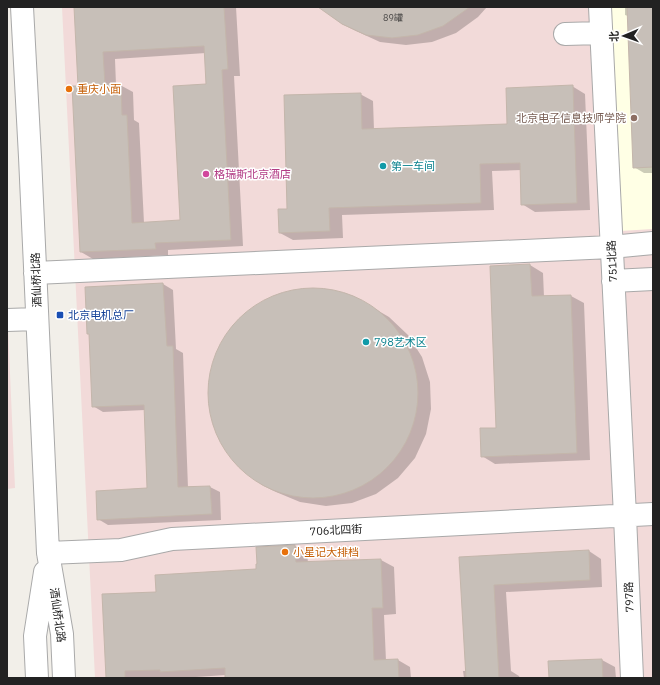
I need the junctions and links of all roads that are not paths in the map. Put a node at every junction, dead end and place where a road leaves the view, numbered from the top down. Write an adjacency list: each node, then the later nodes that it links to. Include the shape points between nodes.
1 (22, 7): 7 (street, 酒仙桥北路)
2 (600, 7): 3 (street, 751北路)
3 (601, 33): 4 (street); 6 (street, 751北路)
4 (565, 34)
5 (653, 243): 6 (street)
6 (612, 246): 7 (street); 9 (street, 751北路)
7 (36, 273): 10 (street, 酒仙桥北路)
8 (653, 279): 9 (street)
9 (613, 281): 13 (street, 751北路)
10 (37, 319): 11 (street); 14 (street, 酒仙桥北路)
11 (7, 320)
12 (653, 514): 13 (street, 706北四街)
13 (625, 516): 14 (street, 706北四街, via 172,539 121,550); 17 (street, 797路)
14 (48, 553): 15 (street, 酒仙桥北路, via 35,636); 16 (street, 酒仙桥北路, via 62,634)
15 (37, 678)
16 (64, 678)
17 (632, 678)

